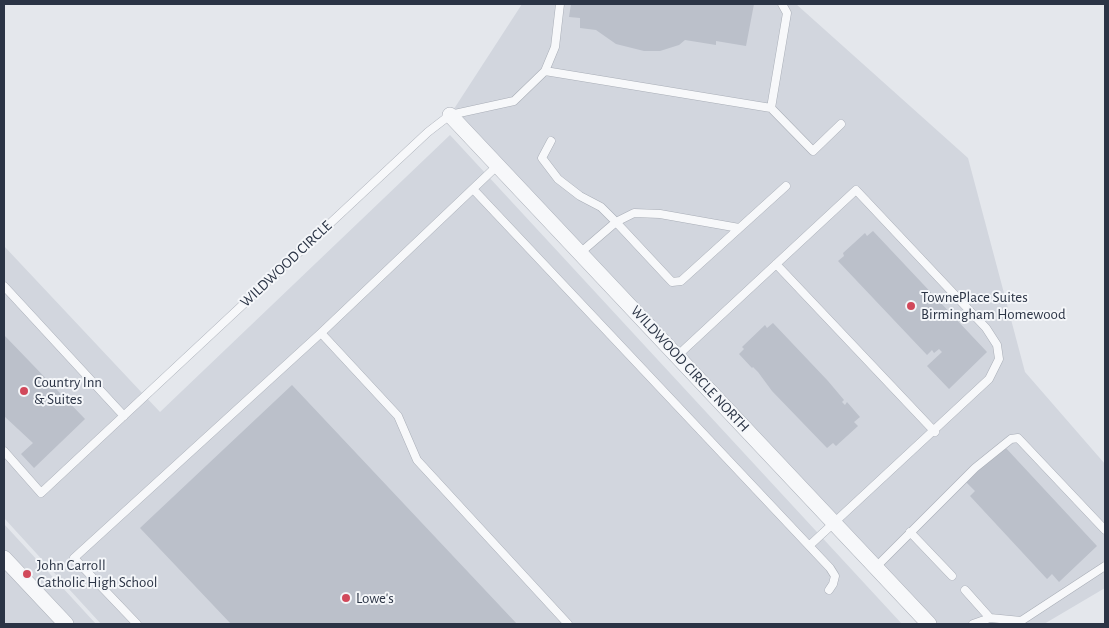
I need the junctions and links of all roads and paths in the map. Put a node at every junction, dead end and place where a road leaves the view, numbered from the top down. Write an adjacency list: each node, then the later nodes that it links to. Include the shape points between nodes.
1 (560, 4): 3 (lane, via 555,47)
2 (782, 4): 4 (lane, via 787,13)
3 (545, 71): 4 (lane); 5 (lane, via 514,101)
4 (771, 108): 6 (lane, via 813,151)
5 (450, 115): 8 (street, WILDWOOD CIRCLE NORTH); 18 (lane, WILDWOOD CIRCLE)
6 (841, 124)
7 (551, 140): 11 (lane, via 542,158 558,179 601,207)
8 (498, 165): 10 (lane); 13 (street, WILDWOOD CIRCLE NORTH)
9 (786, 186): 12 (lane)
10 (473, 189): 16 (lane); 24 (lane)
11 (616, 222): 12 (lane, via 634,213 660,214); 12 (lane, via 672,282 681,281); 13 (lane)
12 (739, 228)
13 (580, 253): 17 (street, WILDWOOD CIRCLE NORTH)
14 (776, 264): 17 (lane); 19 (lane); 19 (lane, via 856,190 986,328 997,345 999,359 989,379)
15 (4, 286): 18 (lane)
16 (321, 333): 33 (lane, via 74,558); 34 (lane, via 398,416 417,460)
17 (677, 356): 21 (street, WILDWOOD CIRCLE NORTH)
18 (124, 416): 20 (lane, WILDWOOD CIRCLE, via 41,494)
19 (935, 432): 21 (lane)
20 (4, 451)
21 (834, 522): 24 (lane); 27 (street, WILDWOOD CIRCLE NORTH)
22 (1105, 530): 23 (lane, via 1018,438 1004,442 982,461)
23 (910, 532): 27 (lane); 28 (lane)
24 (810, 545): 29 (lane, via 835,576 834,584)
25 (4, 558): 32 (street)
26 (1105, 566): 31 (lane, via 1021,621)
27 (876, 567): 35 (street, WILDWOOD CIRCLE NORTH)
28 (952, 576)
29 (828, 590)
30 (965, 590): 31 (lane)
31 (990, 618): 36 (lane)
32 (66, 624)
33 (137, 624)
34 (568, 624)
35 (929, 624)
36 (973, 624)

